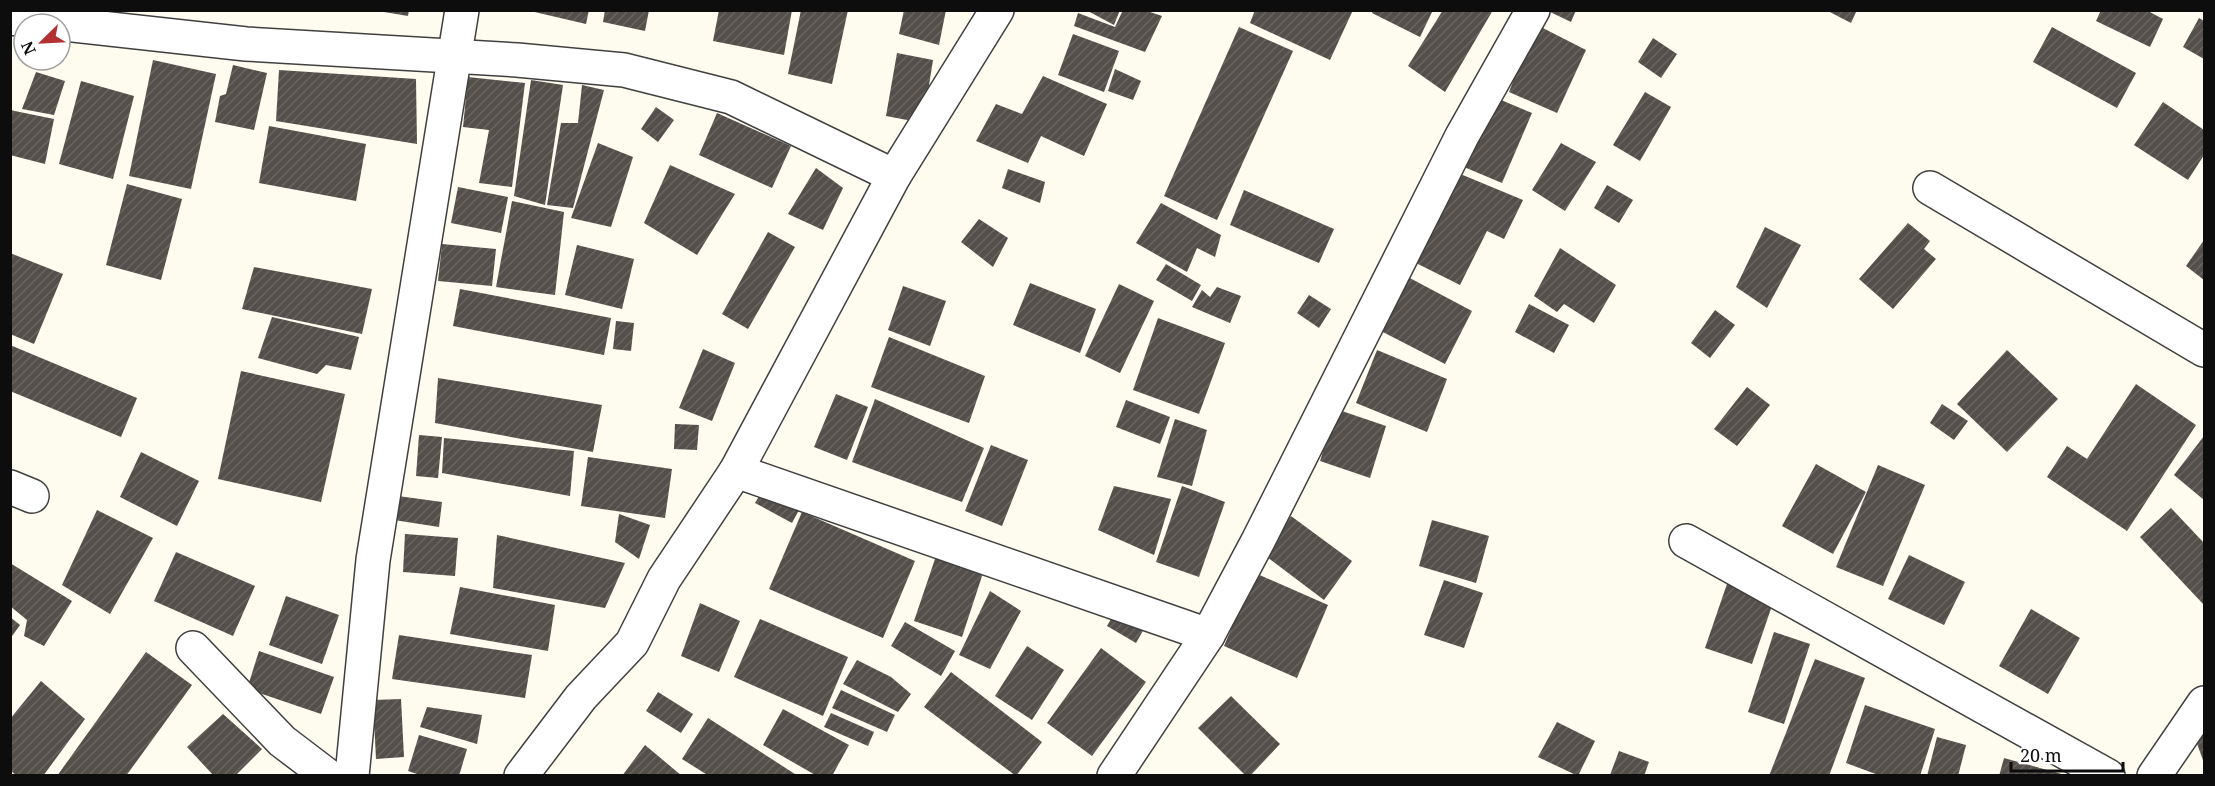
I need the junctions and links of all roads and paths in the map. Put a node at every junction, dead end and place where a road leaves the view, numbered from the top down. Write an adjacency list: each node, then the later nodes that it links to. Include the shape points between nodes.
1 (462, 10): 5 (street)
2 (997, 10): 6 (street)
3 (1533, 10): 11 (street, via 1462,136)
4 (10, 18): 5 (street, via 246,44)
5 (456, 58): 6 (street, via 571,64 672,81 730,97); 15 (street, via 373,560)
6 (894, 176): 9 (street)
7 (1930, 188): 8 (street)
8 (2205, 350)
9 (736, 471): 11 (street); 16 (street, via 664,579 632,642 581,697)
10 (1686, 541): 18 (street)
11 (1208, 635): 17 (street)
12 (193, 648): 14 (street, via 282,741)
13 (2205, 703): 19 (street)
14 (328, 776)
15 (352, 776)
16 (521, 776)
17 (1114, 776)
18 (2108, 776)
19 (2154, 776)

